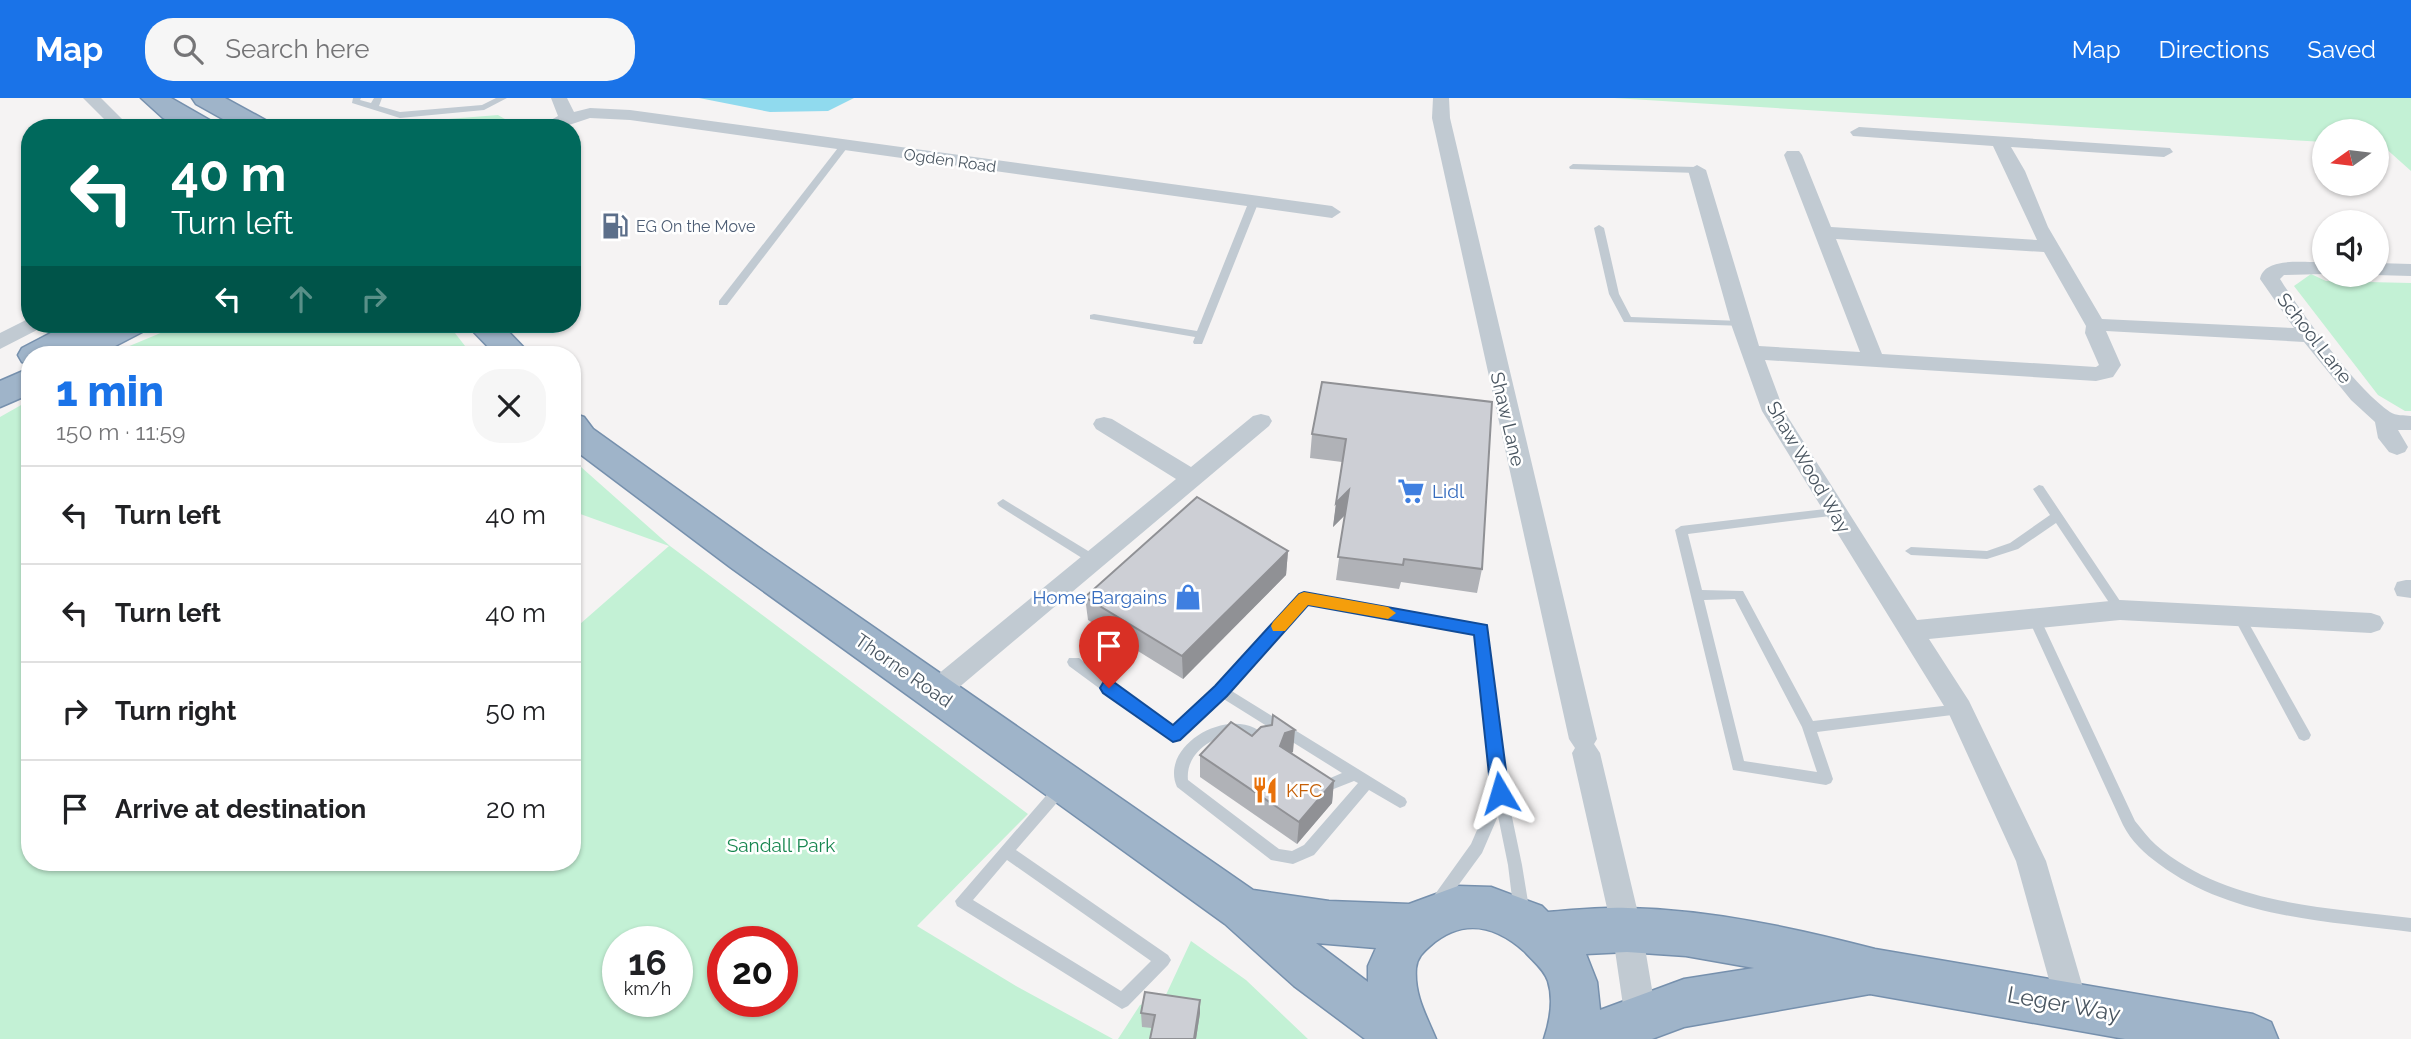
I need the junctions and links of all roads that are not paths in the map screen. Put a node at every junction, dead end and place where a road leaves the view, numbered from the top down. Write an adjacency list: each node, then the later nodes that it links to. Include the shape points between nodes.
1 (91, 98): 10 (street)
2 (154, 98): 11 (highway)
3 (205, 98): 12 (highway)
4 (356, 98): 8 (lane)
5 (503, 98): 8 (lane, via 484,107 400,115)
6 (559, 98): 9 (street)
7 (1441, 98): 84 (street, Shaw Lane, via 1444,132)
8 (376, 102)
9 (568, 118): 15 (street, Ogden Road, via 590,113 630,115)
10 (113, 119)
11 (186, 119)
12 (243, 119)
13 (1859, 132): 14 (street)
14 (2000, 141): 16 (street); 24 (street)
15 (844, 146): 20 (street, Ogden Road); 28 (lane)
16 (2164, 152)
17 (1793, 155): 23 (street)
18 (1573, 167): 19 (lane)
19 (1697, 170): 30 (street, Shaw Wood Way)
20 (1254, 201): 21 (street, Ogden Road); 29 (lane, via 1199,339)
21 (1332, 212)
22 (1599, 228): 30 (lane, via 1614,294 1628,320)
23 (1822, 232): 24 (street); 42 (street)
24 (2050, 247): 31 (street)
25 (2312, 268): 36 (street, School Lane, via 2282,269 2271,273 2270,279)
26 (2389, 269): 27 (street)
27 (2411, 270)
28 (723, 303)
29 (1094, 317)
30 (1741, 324): 41 (street, Shaw Wood Way)
31 (2096, 327): 36 (street); 42 (street, via 2110,365 2096,374)
32 (21, 330): 37 (street)
33 (76, 333): 38 (highway)
34 (115, 333): 39 (highway)
35 (492, 333): 40 (highway)
36 (2312, 336): 47 (street, School Lane)
37 (0, 342)
38 (51, 346)
39 (90, 346)
40 (507, 346)
41 (1751, 352): 42 (street); 56 (street, Shaw Wood Way, via 1773,411)
42 (1874, 360)
43 (21, 362): 44 (highway)
44 (0, 374)
45 (21, 384): 46 (highway)
46 (0, 396)
47 (2385, 418): 49 (street); 52 (street, via 2389,438)
48 (1261, 421): 53 (street)
49 (2411, 423)
50 (1104, 424): 53 (street)
51 (581, 437): 68 (highway, Thorne Road)
52 (2397, 447)
53 (1192, 478): 59 (street)
54 (2039, 489): 57 (lane)
55 (1003, 503): 59 (lane)
56 (1834, 512): 60 (lane, via 1681,530); 65 (street, Shaw Wood Way)
57 (2057, 516): 58 (lane, via 2014,546 1987,555); 61 (lane)
58 (1911, 551)
59 (1094, 560): 68 (street)
60 (1698, 594): 70 (lane, via 1739,594); 70 (lane, via 1738,766 1826,779)
61 (2120, 610): 62 (street); 63 (street)
62 (2239, 616): 64 (street); 71 (lane)
63 (2034, 618): 65 (street); 82 (lane, via 2130,825 2149,849 2188,877 2230,895)
64 (2371, 623)
65 (1910, 631): 69 (street, Shaw Wood Way)
66 (1074, 662): 67 (lane, via 1173,735)
67 (1221, 691): 74 (lane); 77 (lane, via 1304,598 1481,630)
68 (935, 692): 76 (highway, Thorne Road)
69 (1960, 709): 70 (lane); 86 (street, Shaw Wood Way, via 2031,861)
70 (1809, 726)
71 (2304, 735)
72 (1263, 743): 75 (lane, via 1242,728 1225,729 1189,753 1181,766 1182,783 1276,855 1293,859 1309,850)
73 (1308, 774): 74 (lane, via 1326,786)
74 (1353, 774): 75 (lane)
75 (1367, 783): 78 (lane)
76 (1064, 784): 79 (lane); 80 (highway, Thorne Road)
77 (1500, 793): 81 (lane, via 1477,848); 83 (lane)
78 (1400, 802)
79 (1006, 851): 79 (lane, via 962,901 1122,1001 1163,960)
80 (1242, 909): 81 (highway, Thorne Road, via 1312,922 1377,927); 88 (highway, Thorne Road, via 1311,970)
81 (1420, 922): 83 (highway, Thorne Road, via 1460,906 1494,908); 88 (highway, via 1394,956 1390,987 1399,1022)
82 (2411, 925)
83 (1533, 926): 84 (highway, Leger Way); 89 (highway, via 1565,961 1575,988 1576,1018)
84 (1627, 930): 85 (highway, Leger Way, via 1749,944); 87 (street, Shaw Lane)
85 (1875, 972): 86 (highway, Leger Way); 87 (highway, Leger Way, via 1684,1003)
86 (2072, 1005): 91 (highway, Leger Way)
87 (1641, 1019): 90 (highway, Leger Way)
88 (1409, 1039)
89 (1569, 1039)
90 (1588, 1039)
91 (2253, 1039)

